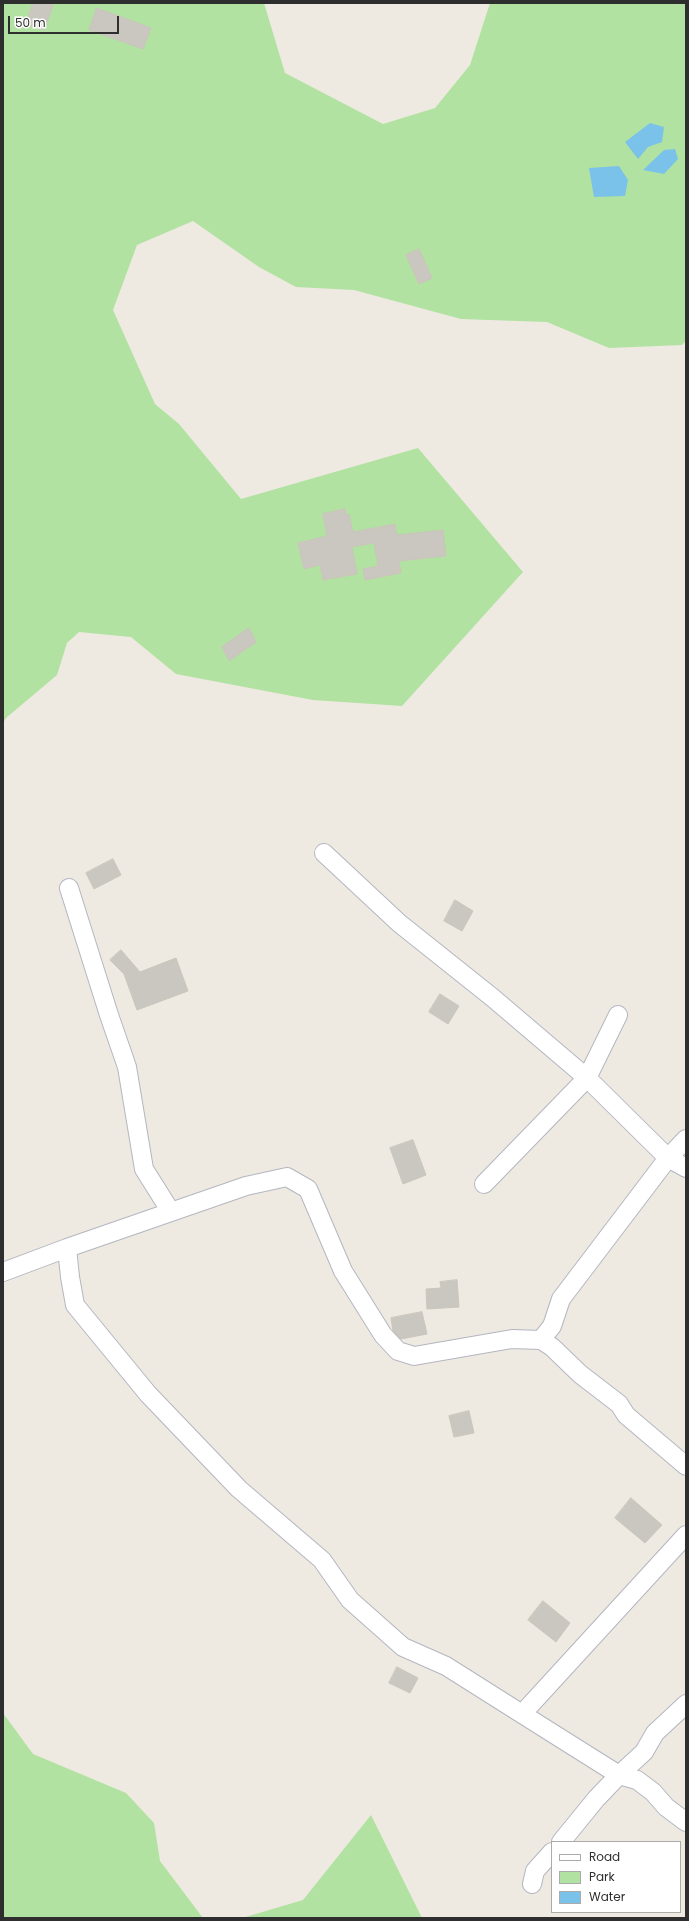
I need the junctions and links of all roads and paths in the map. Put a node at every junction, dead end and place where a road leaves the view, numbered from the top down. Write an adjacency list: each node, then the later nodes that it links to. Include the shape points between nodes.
1 (324, 853): 4 (street, via 399,923)
2 (70, 888): 9 (street, via 127,1067 144,1169)
3 (618, 1015): 4 (street)
4 (587, 1078): 6 (street); 8 (street)
5 (686, 1139): 6 (street)
6 (668, 1158): 7 (street); 12 (street, via 561,1299 552,1326)
7 (686, 1168)
8 (484, 1184)
9 (171, 1212): 10 (street); 12 (street, via 246,1186 287,1177 308,1189 343,1271 383,1335 398,1351 414,1356 512,1339)
10 (67, 1248): 11 (street); 16 (street, via 75,1305 148,1394 239,1489 322,1560 350,1600 403,1647 446,1666)
11 (3, 1272)
12 (541, 1340): 13 (street, via 619,1404 626,1415)
13 (686, 1466)
14 (686, 1535): 16 (street)
15 (686, 1704): 17 (street, via 655,1734 644,1752)
16 (522, 1714): 17 (street)
17 (619, 1775): 18 (street, via 637,1780); 19 (street)
18 (686, 1822)
19 (562, 1841)
20 (551, 1853): 21 (street, via 535,1871)
21 (532, 1884)

